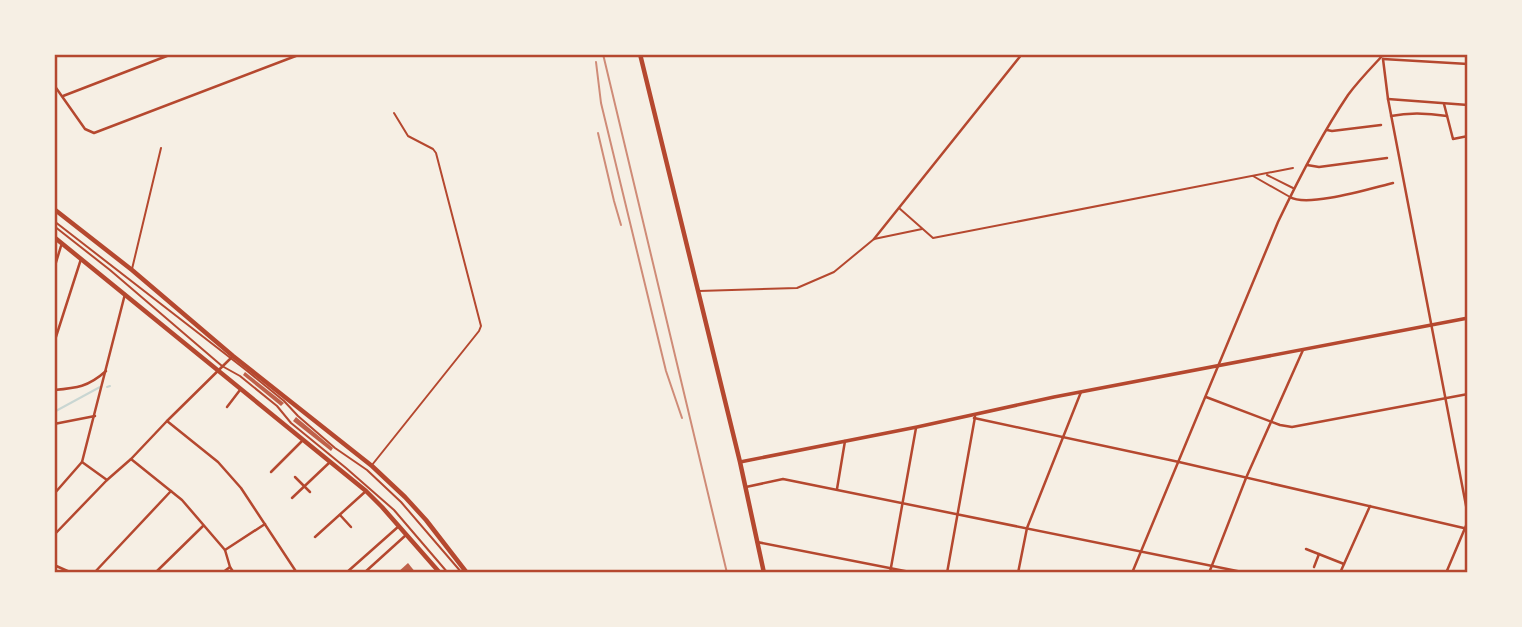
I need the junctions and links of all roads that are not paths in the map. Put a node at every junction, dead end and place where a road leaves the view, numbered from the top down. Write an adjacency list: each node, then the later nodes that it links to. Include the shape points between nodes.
1 (172, 54): 8 (street)
2 (301, 54): 8 (street, via 97,133 85,129)
3 (640, 54): 39 (main road)
4 (1022, 54): 27 (street)
5 (1382, 57): 6 (street); 9 (street); 16 (street, via 1363,75)
6 (1468, 64)
7 (54, 85): 8 (street)
8 (63, 96)
9 (1388, 99): 10 (street); 13 (street)
10 (1444, 104): 11 (street); 14 (street)
11 (1468, 106)
12 (394, 113): 70 (lane, via 408,136 436,153 481,326)
13 (1391, 116): 14 (street); 42 (street)
14 (1447, 116): 17 (street, via 1453,139)
15 (1381, 125): 16 (street)
16 (1327, 130): 20 (street)
17 (1468, 136)
18 (161, 148): 38 (lane)
19 (1387, 158): 20 (street)
20 (1306, 165): 25 (street)
21 (1293, 168): 22 (lane)
22 (1265, 173): 23 (lane); 25 (lane)
23 (1252, 176): 26 (lane); 31 (lane, via 942,237 933,238)
24 (1393, 183): 26 (street, via 1327,198 1301,201)
25 (1294, 189): 26 (street)
26 (1290, 197): 46 (street)
27 (898, 208): 31 (lane); 33 (street)
28 (54, 209): 38 (main road)
29 (54, 221): 45 (lane)
30 (54, 226): 47 (lane)
31 (923, 229): 33 (lane)
32 (54, 237): 34 (main road)
33 (874, 239): 39 (lane, via 834,272 797,288)
34 (62, 245): 35 (street); 36 (main road); 37 (street)
35 (54, 246)
36 (81, 258): 40 (main road); 43 (street)
37 (54, 269)
38 (132, 270): 45 (main road)
39 (698, 290): 68 (main road)
40 (125, 294): 47 (main road); 48 (street)
41 (1468, 318): 42 (street)
42 (1432, 325): 44 (street); 54 (street)
43 (54, 343)
44 (1304, 349): 46 (street); 59 (street)
45 (232, 358): 47 (street); 70 (main road); 119 (lane, via 335,448 367,470)
46 (1219, 366): 51 (street); 53 (street)
47 (220, 368): 49 (main road); 58 (street); 118 (lane, via 240,376 277,406 394,510)
48 (106, 371): 50 (street, via 92,383); 56 (street)
49 (242, 389): 55 (street); 63 (main road)
50 (54, 390)
51 (1081, 392): 57 (street); 62 (street)
52 (1468, 394): 54 (street)
53 (1206, 397): 59 (street); 69 (street)
54 (1446, 398): 59 (street, via 1292,427); 87 (street)
55 (227, 407)
56 (95, 416): 60 (street); 66 (street)
57 (975, 416): 61 (street); 62 (street); 85 (street)
58 (167, 421): 65 (street); 89 (street, via 218,463)
59 (1271, 422): 73 (street)
60 (54, 424)
61 (917, 427): 64 (street); 83 (street)
62 (1063, 436): 69 (street); 93 (street)
63 (303, 440): 67 (main road); 71 (street)
64 (845, 441): 68 (street); 77 (street)
65 (131, 459): 74 (street); 78 (street)
66 (82, 462): 74 (street); 81 (street)
67 (330, 462): 75 (street); 79 (main road)
68 (740, 462): 76 (main road)
69 (1179, 462): 73 (street); 101 (street)
70 (372, 466): 120 (main road, via 426,520)
71 (271, 472)
72 (295, 477): 75 (street)
73 (1246, 478): 84 (street); 105 (street)
74 (107, 480): 95 (street)
75 (304, 486): 80 (street); 82 (street)
76 (746, 488): 77 (street, via 783,479); 98 (main road)
77 (837, 490): 83 (street)
78 (171, 491): 90 (street); 110 (street)
79 (366, 491): 86 (street); 91 (main road)
80 (310, 492)
81 (54, 494)
82 (292, 498)
83 (903, 503): 85 (street); 108 (street)
84 (1370, 506): 94 (street); 103 (street)
85 (957, 514): 93 (street); 123 (street)
86 (340, 515): 92 (street); 97 (street)
87 (1468, 516)
88 (1468, 522): 94 (street)
89 (265, 524): 100 (street); 114 (street)
90 (203, 526): 100 (street); 111 (street)
91 (399, 526): 96 (main road); 115 (street)
92 (351, 527)
93 (1027, 528): 101 (street); 124 (street)
94 (1466, 528): 129 (street)
95 (54, 535)
96 (407, 535): 116 (street); 117 (main road)
97 (315, 537)
98 (757, 542): 108 (street); 121 (main road)
99 (1307, 549): 102 (street)
100 (225, 550): 106 (street)
101 (1141, 551): 105 (street); 125 (street)
102 (1319, 554): 103 (street); 107 (street)
103 (1344, 564): 128 (street)
104 (54, 565): 109 (street)
105 (1213, 565): 126 (street); 127 (street)
106 (230, 566): 112 (street); 113 (street)
107 (1314, 567)
108 (891, 570): 122 (street)
109 (72, 573)
110 (94, 573)
111 (155, 573)
112 (222, 573)
113 (234, 573)
114 (297, 573)
115 (346, 573)
116 (364, 573)
117 (440, 573)
118 (448, 573)
119 (462, 573)
120 (467, 573)
121 (764, 573)
122 (915, 573)
123 (947, 573)
124 (1018, 573)
125 (1132, 573)
126 (1209, 573)
127 (1247, 573)
128 (1340, 573)
129 (1446, 573)

